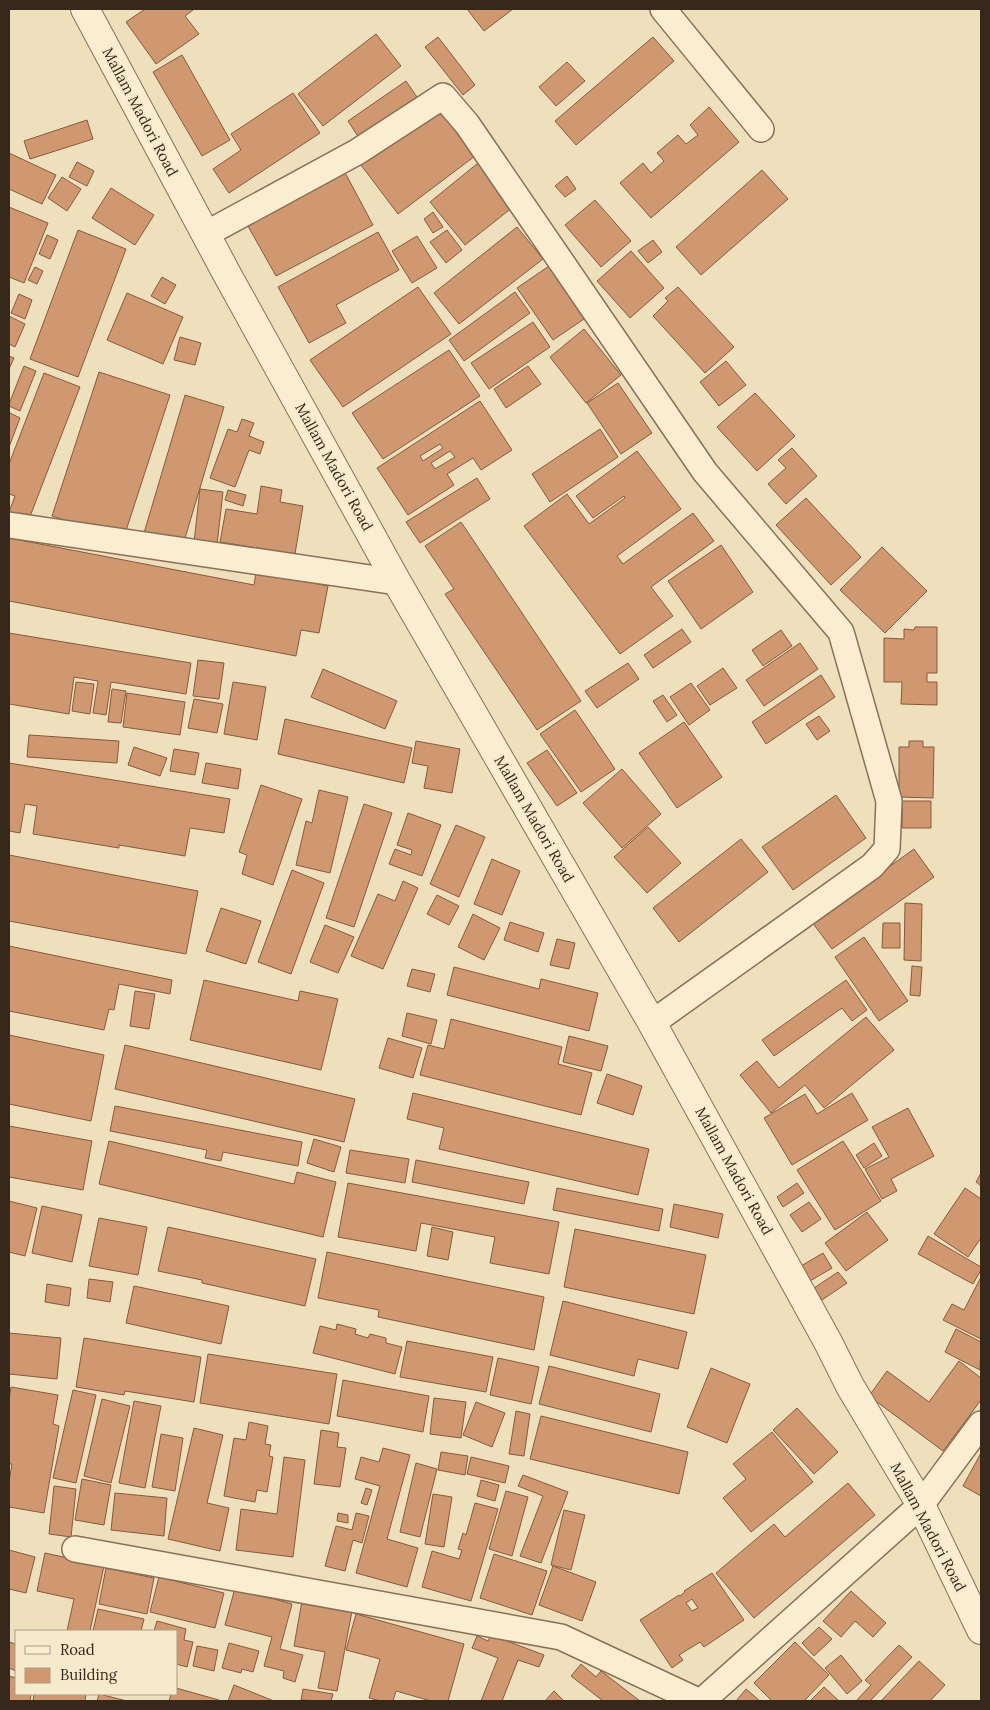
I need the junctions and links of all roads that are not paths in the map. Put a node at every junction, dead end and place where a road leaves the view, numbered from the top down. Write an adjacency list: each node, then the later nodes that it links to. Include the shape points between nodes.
1 (85, 9): 4 (street, Mallam Madori Road)
2 (663, 9): 3 (street)
3 (761, 129)
4 (206, 234): 6 (street, Mallam Madori Road); 7 (street, via 357,152 443,96 472,132 705,472 840,632 889,801 888,849 872,866)
5 (9, 524): 6 (street)
6 (396, 582): 7 (street, Mallam Madori Road)
7 (652, 1023): 9 (street, Mallam Madori Road, via 850,1386)
8 (981, 1424): 9 (street)
9 (921, 1505): 11 (street, Mallam Madori Road); 13 (street)
10 (75, 1549): 12 (street, via 561,1637)
11 (981, 1630)
12 (698, 1701)
13 (702, 1701)

